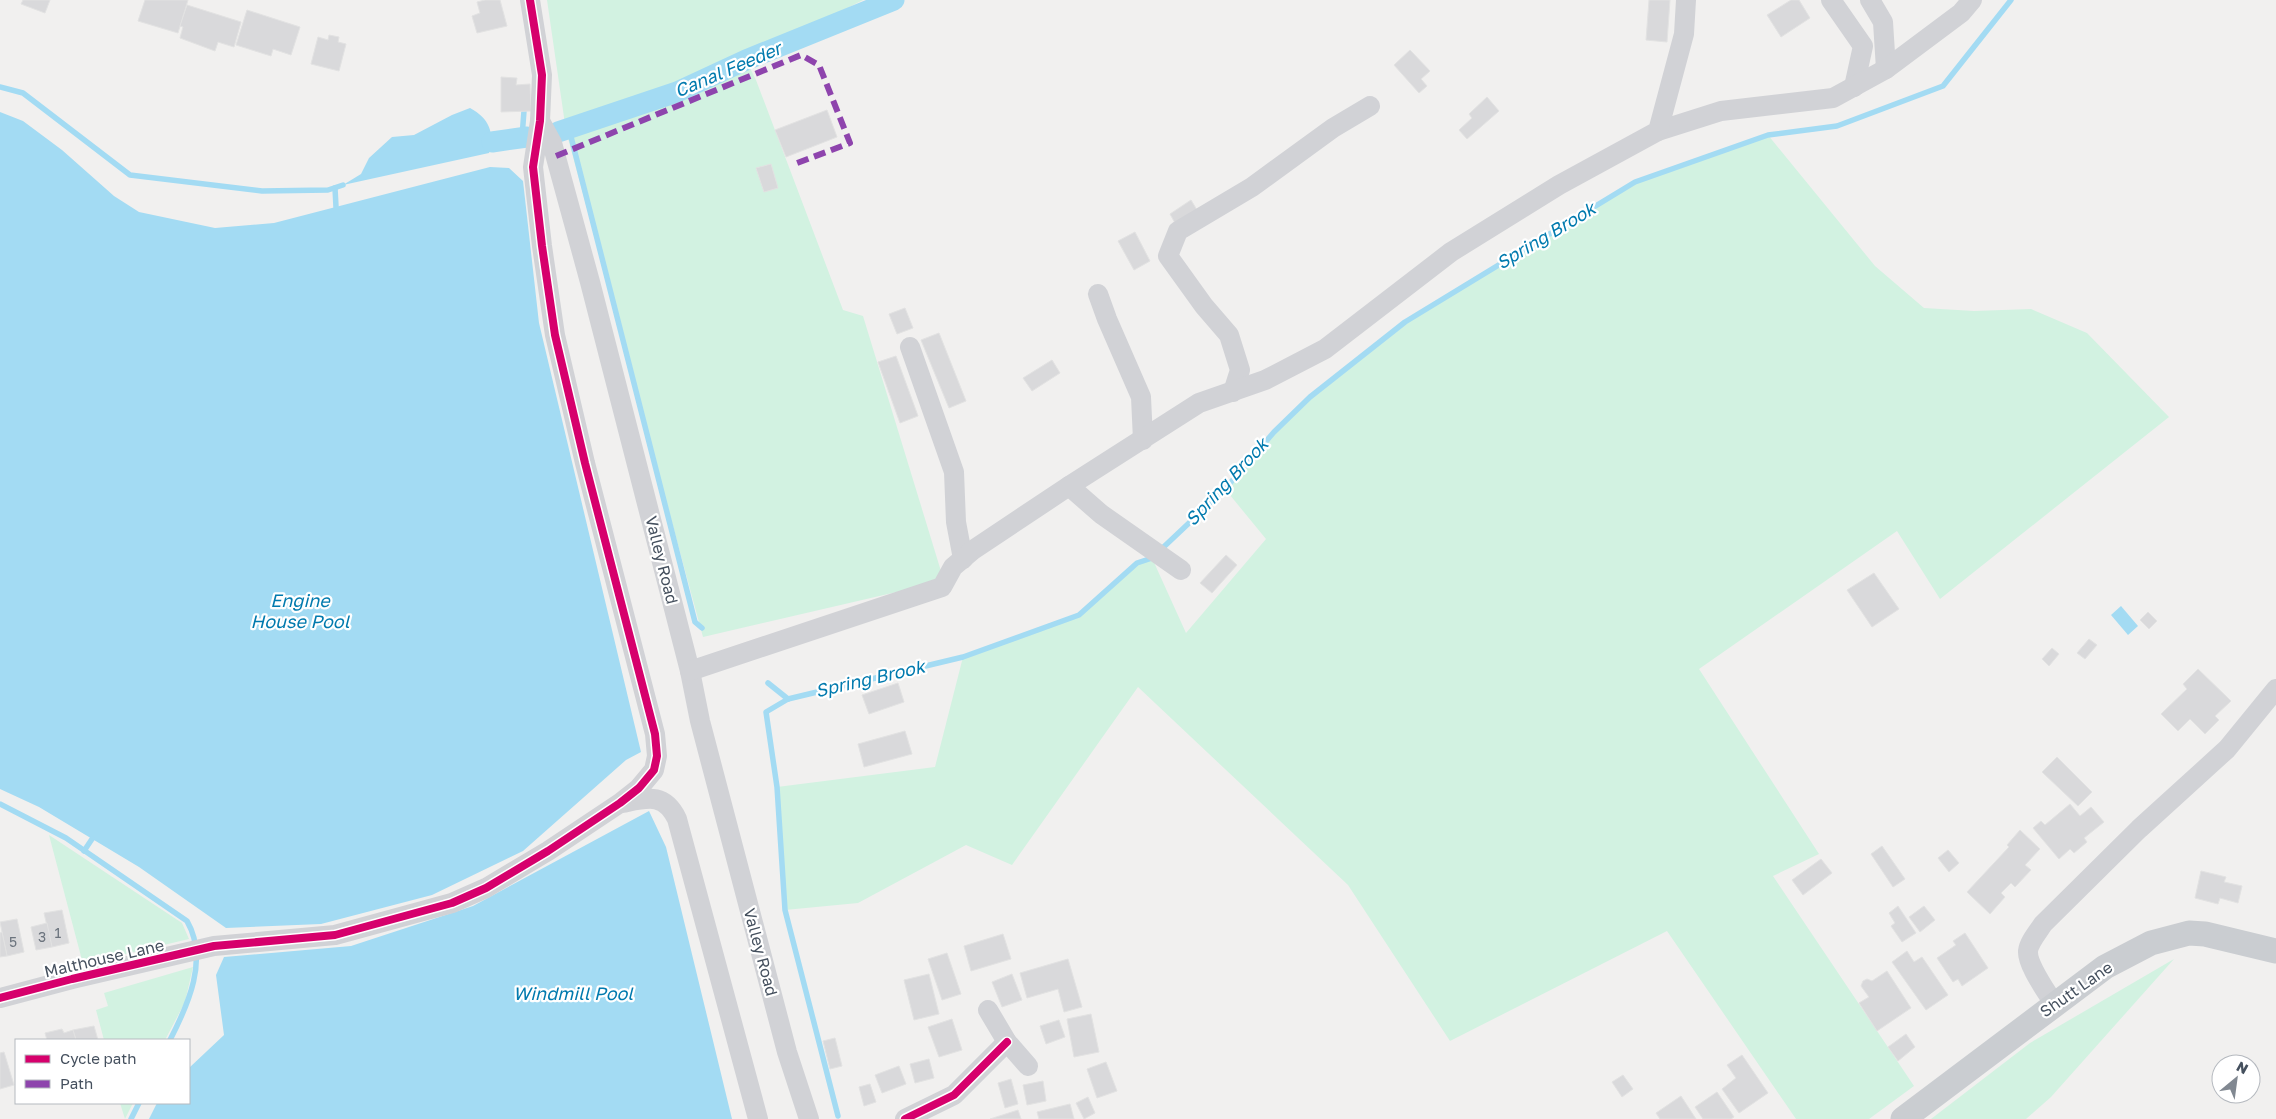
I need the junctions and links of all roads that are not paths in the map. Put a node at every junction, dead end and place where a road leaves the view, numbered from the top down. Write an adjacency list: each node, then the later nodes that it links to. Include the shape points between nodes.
1 (530, 0): 9 (street, via 542,75)
2 (1686, 0): 10 (street, via 1684,34)
3 (1831, 0): 7 (street, via 1862,46)
4 (1870, 0): 6 (street, via 1883,22)
5 (1972, 0): 6 (street, via 1961,13)
6 (1886, 69): 7 (street)
7 (1854, 87): 10 (street, via 1834,98 1720,111)
8 (1370, 106): 13 (street, via 1333,128 1252,187 1178,231 1168,256 1229,335 1240,370)
9 (540, 121): 18 (street, Valley Road, via 552,143 590,282); 20 (street, Malthouse Lane, via 533,168 555,335 655,734 657,756 654,770)
10 (1658, 131): 13 (street, via 1559,185 1451,252 1325,349 1265,380)
11 (1098, 294): 14 (street, via 1141,397)
12 (910, 347): 16 (street, via 954,472 956,522)
13 (1233, 392): 14 (street, via 1199,403)
14 (1143, 440): 15 (street)
15 (1069, 486): 16 (street); 17 (street, via 1101,514)
16 (963, 559): 18 (street, via 953,567 942,587 924,595)
17 (1181, 570)
18 (690, 671): 28 (street, Valley Road, via 787,1052)
19 (2276, 689): 23 (street, via 2227,749 2139,830 2043,924 2033,938 2028,952 2032,965)
20 (620, 803): 22 (street, Malthouse Lane, via 486,888 452,903 335,934 214,946); 27 (street, via 658,799 670,807 677,819)
21 (2276, 951): 23 (main road, Shutt Lane, via 2189,933 2151,943 2105,966)
22 (0, 998)
23 (2054, 1004): 30 (main road, Shutt Lane)
24 (988, 1010): 25 (street)
25 (1007, 1042): 26 (street); 29 (street, via 954,1095)
26 (1028, 1066)
27 (758, 1119)
28 (809, 1119)
29 (905, 1119)
30 (1902, 1119)

